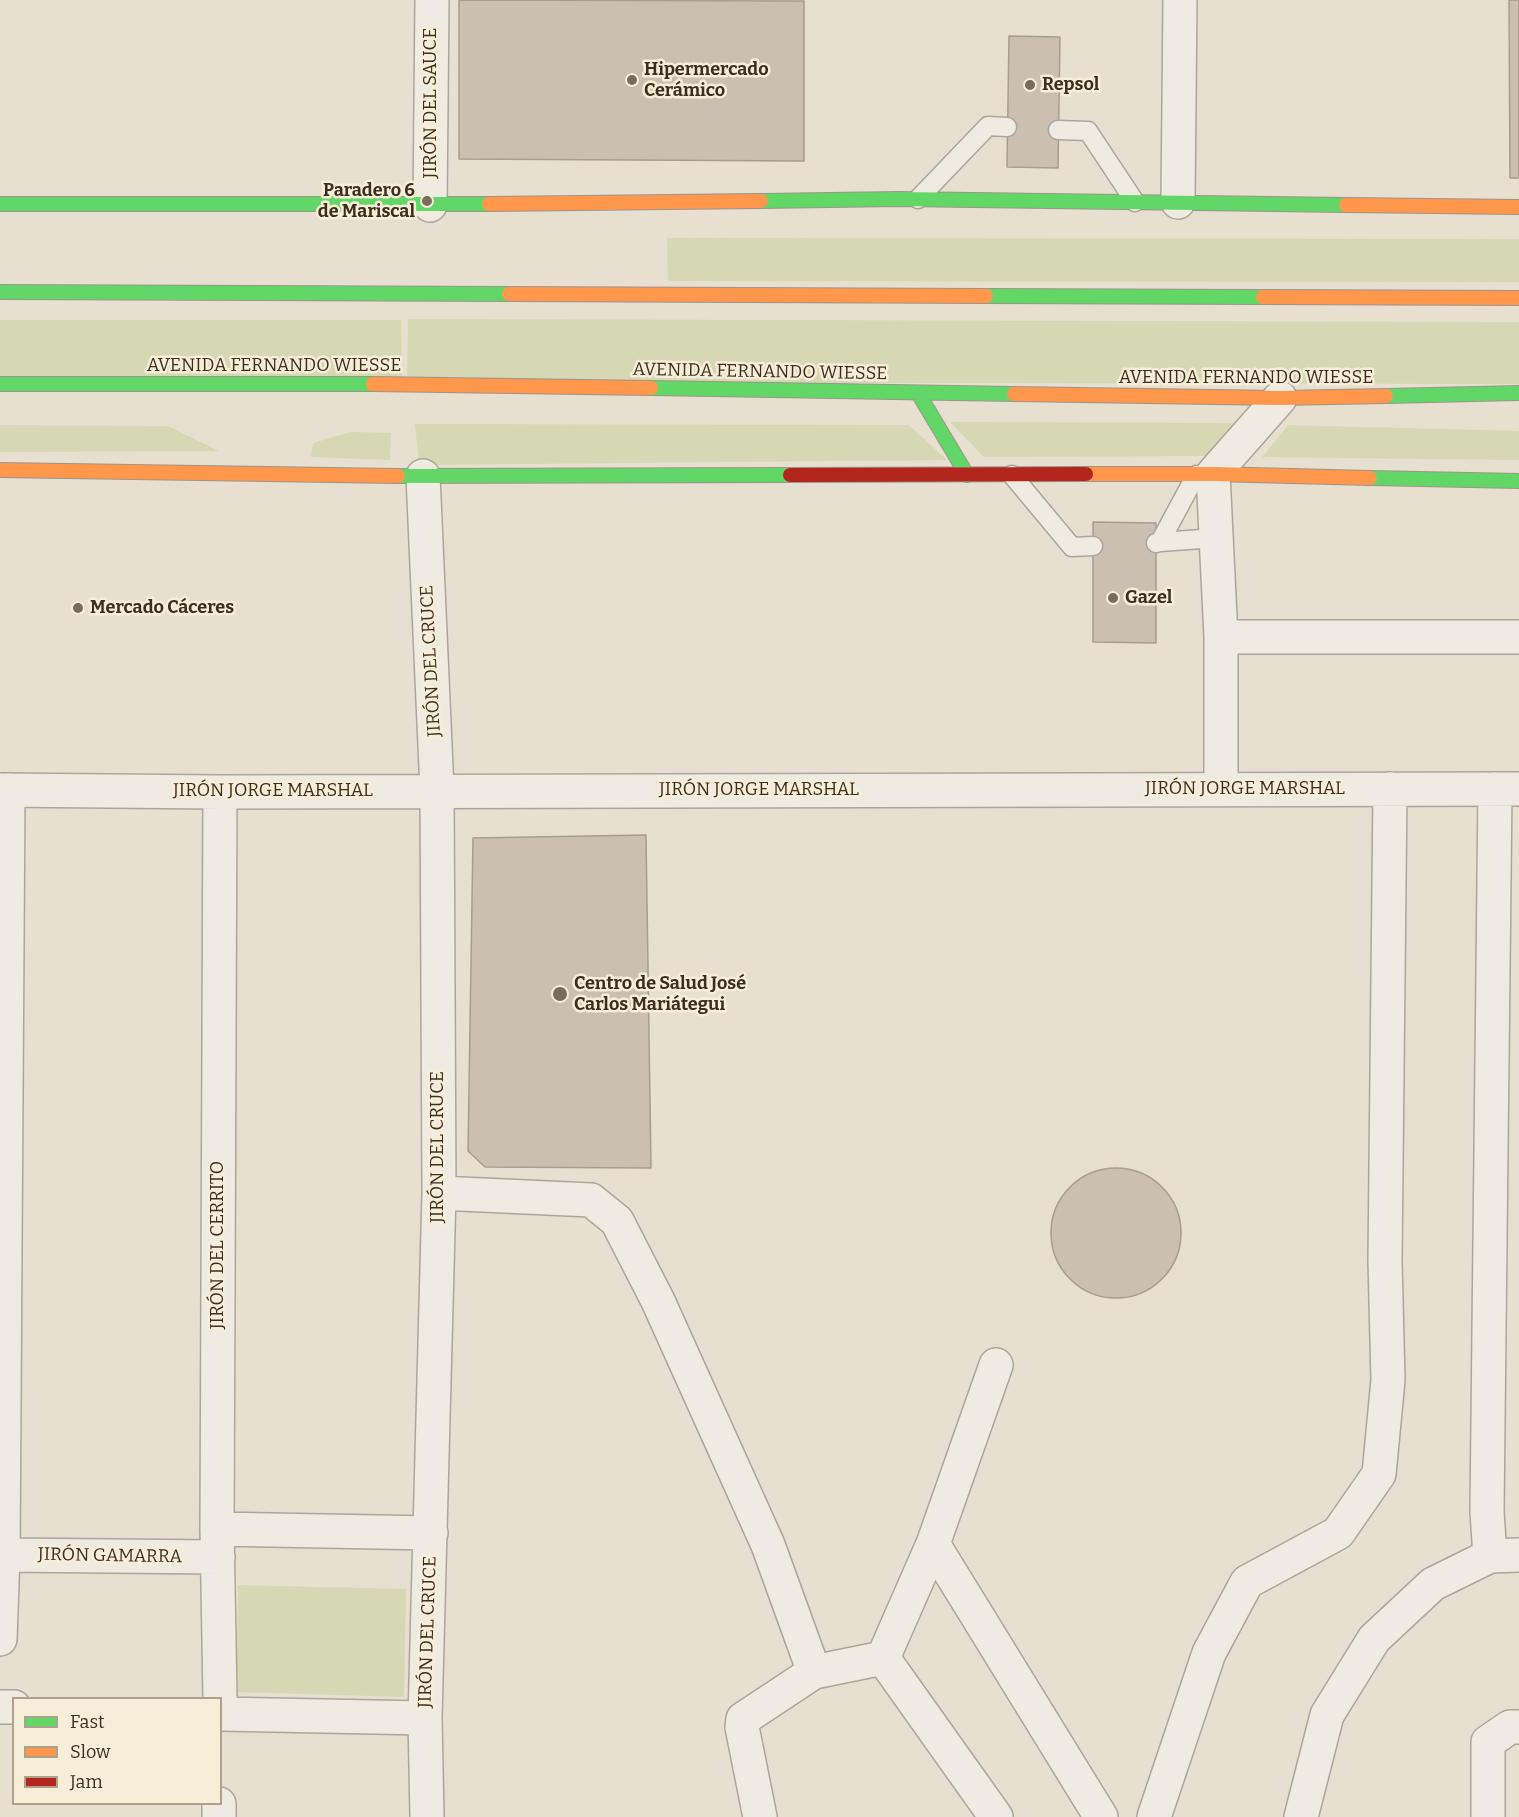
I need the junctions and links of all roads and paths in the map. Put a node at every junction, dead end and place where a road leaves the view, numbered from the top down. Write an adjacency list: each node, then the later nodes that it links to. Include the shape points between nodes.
1 (432, 0): 9 (street, JIRÓN DEL SAUCE)
2 (1180, 0): 7 (street)
3 (1007, 127): 5 (lane, via 987,126)
4 (1058, 130): 6 (lane, via 1088,131)
5 (918, 200): 6 (main road); 9 (main road)
6 (1135, 202): 7 (main road)
7 (1178, 202): 10 (main road)
8 (0, 204): 9 (main road)
9 (430, 205)
10 (1519, 207)
11 (0, 292): 12 (main road)
12 (1519, 298)
13 (0, 384): 14 (main road, AVENIDA FERNANDO WIESSE, via 419,384)
14 (918, 393): 16 (main road, AVENIDA FERNANDO WIESSE); 19 (main road)
15 (1519, 393): 16 (main road, AVENIDA FERNANDO WIESSE)
16 (1280, 398): 18 (street)
17 (0, 470): 21 (main road)
18 (1204, 474): 20 (main road); 22 (main road); 23 (street); 23 (lane, via 1158,542)
19 (967, 475): 20 (main road); 21 (main road)
20 (1012, 475): 24 (lane, via 1072,547)
21 (423, 476): 31 (street, JIRÓN DEL CRUCE)
22 (1519, 481)
23 (1216, 538): 25 (street)
24 (1093, 546)
25 (1221, 637): 26 (street); 27 (street)
26 (1519, 637)
27 (1221, 789): 28 (street, JIRÓN JORGE MARSHAL); 31 (street, JIRÓN JORGE MARSHAL)
28 (1390, 789): 29 (street, JIRÓN JORGE MARSHAL); 51 (street, via 1385,1261 1388,1380 1379,1474 1338,1533 1247,1582 1209,1653)
29 (1507, 789): 39 (street, via 1487,1512)
30 (4, 790): 32 (street, JIRÓN JORGE MARSHAL); 38 (street)
31 (437, 790): 32 (street, JIRÓN JORGE MARSHAL); 33 (street, JIRÓN DEL CRUCE)
32 (220, 792): 36 (street, JIRÓN DEL CERRITO)
33 (439, 1193): 35 (street, JIRÓN DEL CRUCE); 42 (street, via 591,1200 617,1221 658,1301 768,1545)
34 (996, 1365): 37 (street)
35 (431, 1533): 36 (street, JIRÓN GAMARRA); 45 (street, JIRÓN DEL CRUCE)
36 (218, 1543): 38 (street, JIRÓN GAMARRA); 43 (street, JIRÓN DEL CERRITO)
37 (933, 1544): 41 (street); 50 (street)
38 (3, 1555): 40 (street)
39 (1504, 1556): 52 (street, via 1433,1584 1374,1639 1327,1715)
40 (0, 1640)
41 (883, 1658): 42 (street); 49 (street)
42 (814, 1672): 48 (street, via 743,1719)
43 (220, 1697)
44 (222, 1714): 45 (street)
45 (425, 1718): 47 (street, JIRÓN DEL CRUCE)
46 (1519, 1727): 53 (street, via 1510,1727 1488,1742)
47 (427, 1817)
48 (760, 1817)
49 (996, 1817)
50 (1101, 1817)
51 (1154, 1817)
52 (1300, 1817)
53 (1488, 1817)

